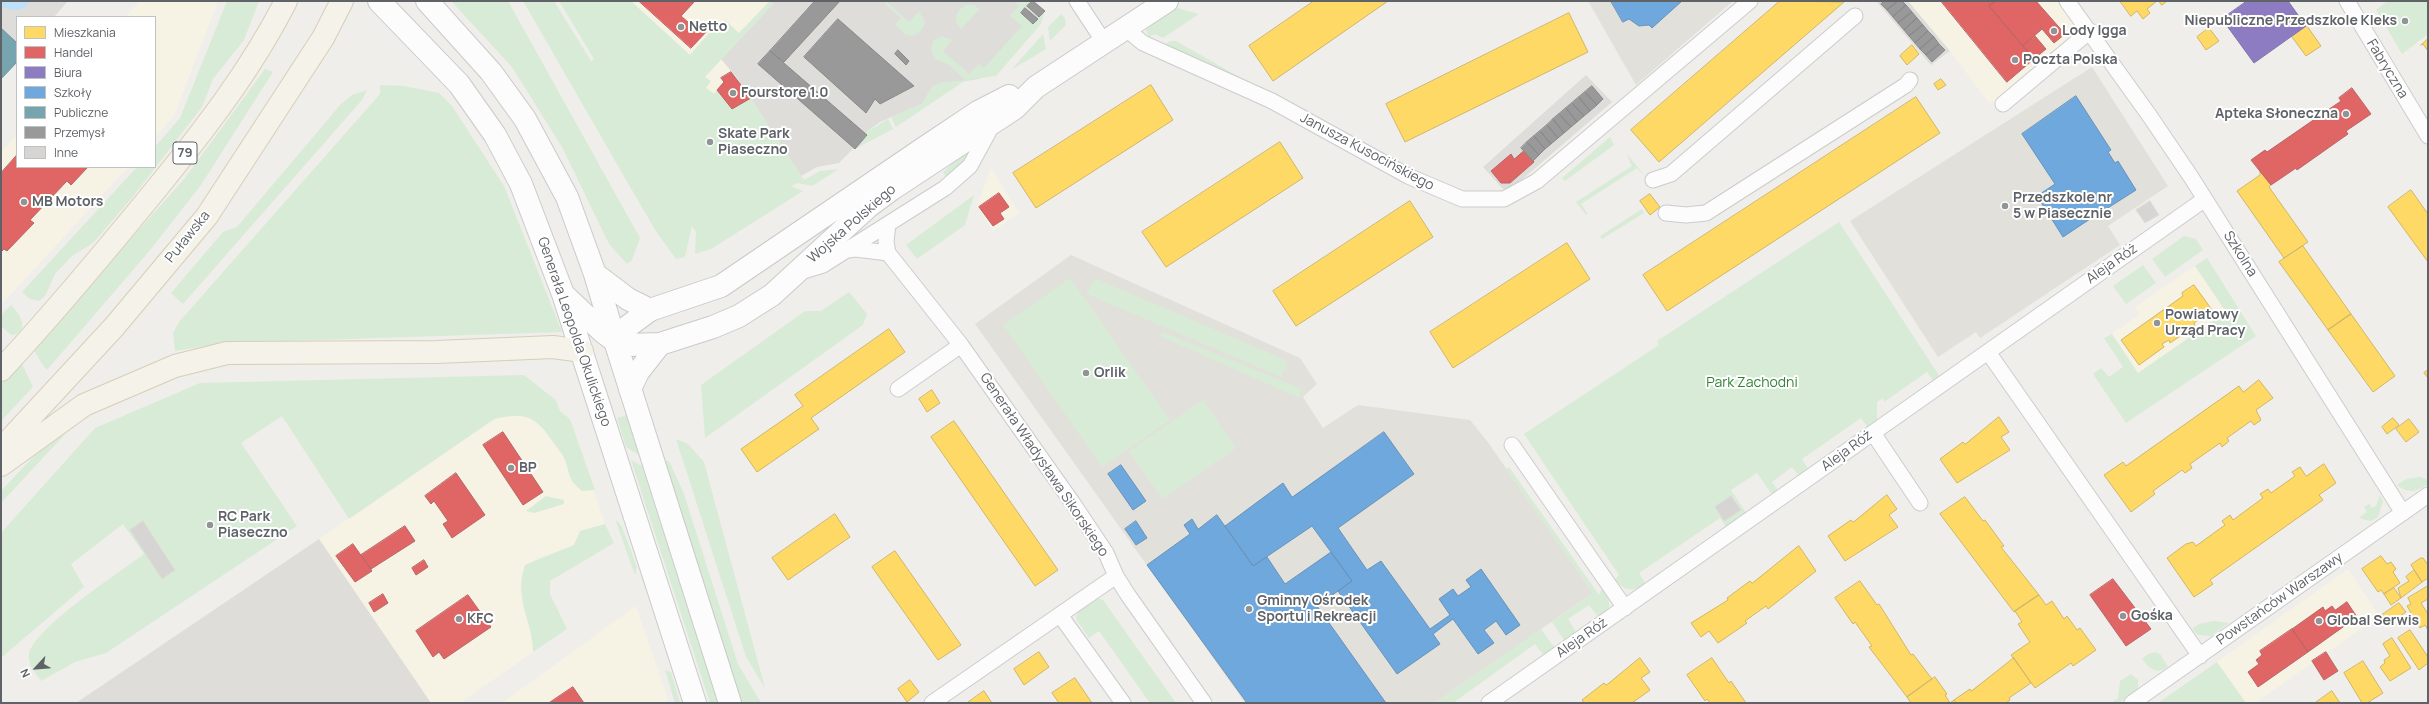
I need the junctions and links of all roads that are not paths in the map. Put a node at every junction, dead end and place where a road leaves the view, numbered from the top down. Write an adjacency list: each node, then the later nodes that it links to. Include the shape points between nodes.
1 (286, 1): 34 (main road, 79, via 240,78 195,141 69,294)
2 (342, 1): 39 (main road, Puławska, via 323,38 207,216 114,327)
3 (379, 1): 27 (main road, Generała Leopolda Okulickiego, via 445,67 495,135 511,162 531,207)
4 (427, 1): 26 (main road, via 492,72 525,119 567,197)
5 (1077, 1): 13 (street)
6 (1167, 1): 11 (main road, Wojska Polskiego)
7 (1750, 1): 11 (street, Janusza Kusocińskiego, via 1537,181 1504,199 1480,201 1462,199 1408,176 1272,101 1150,46)
8 (2067, 1): 12 (street, Szkolna)
9 (2347, 1): 18 (street, Fabryczna)
10 (1854, 16): 19 (street, via 1671,174)
11 (1126, 28): 13 (main road, Wojska Polskiego)
12 (2090, 31): 16 (street); 20 (street, Szkolna)
13 (1104, 42): 15 (main road, Wojska Polskiego)
14 (1910, 80): 21 (street, via 1906,85 1706,213)
15 (1036, 87): 17 (main road, Wojska Polskiego, via 1015,108); 28 (main road, Wojska Polskiego, via 1005,98 978,112 721,286)
16 (2004, 104)
17 (991, 123): 22 (street, via 980,148 962,174 945,188); 25 (main road, Wojska Polskiego, via 875,202)
18 (2428, 136)
19 (1653, 180)
20 (2205, 200): 33 (street, Aleja Róż); 43 (street, Szkolna)
21 (1666, 213)
22 (888, 224): 23 (street); 24 (street)
23 (847, 250): 24 (street); 25 (street, via 819,266)
24 (888, 253): 31 (street, Generała Władysława Sikorskiego)
25 (797, 273): 30 (main road, Wojska Polskiego, via 772,295 739,316)
26 (595, 274): 28 (main road, via 628,299); 29 (main road)
27 (563, 294): 29 (main road); 32 (main road, Generała Leopolda Okulickiego)
28 (650, 310): 29 (main road, Wojska Polskiego, via 627,327)
29 (615, 341): 30 (main road, Wojska Polskiego, via 632,345); 32 (main road); 35 (main road)
30 (660, 344): 35 (main road, via 638,372)
31 (961, 345): 36 (street); 44 (street, Generała Władysława Sikorskiego, via 1072,502 1106,553)
32 (582, 351): 40 (main road, via 553,347 367,353 227,353 175,366 84,405); 48 (main road, Generała Leopolda Okulickiego)
33 (1988, 352): 37 (street, Aleja Róż); 47 (street)
34 (1, 370)
35 (630, 389): 49 (main road)
36 (898, 389)
37 (1873, 433): 42 (street); 45 (street, Aleja Róż)
38 (1512, 445): 45 (street)
39 (1, 449)
40 (1, 465)
41 (2428, 495): 43 (street, Powstańców Warszawy)
42 (1920, 503)
43 (2403, 513): 47 (street, Powstańców Warszawy)
44 (1116, 576): 46 (street); 52 (street, Generała Władysława Sikorskiego)
45 (1625, 608): 53 (street, Aleja Róż)
46 (1060, 615): 50 (street); 51 (street)
47 (2200, 656): 54 (street, Powstańców Warszawy)
48 (695, 703)
49 (730, 703)
50 (932, 703)
51 (1123, 703)
52 (1204, 703)
53 (1488, 703)
54 (2132, 703)

